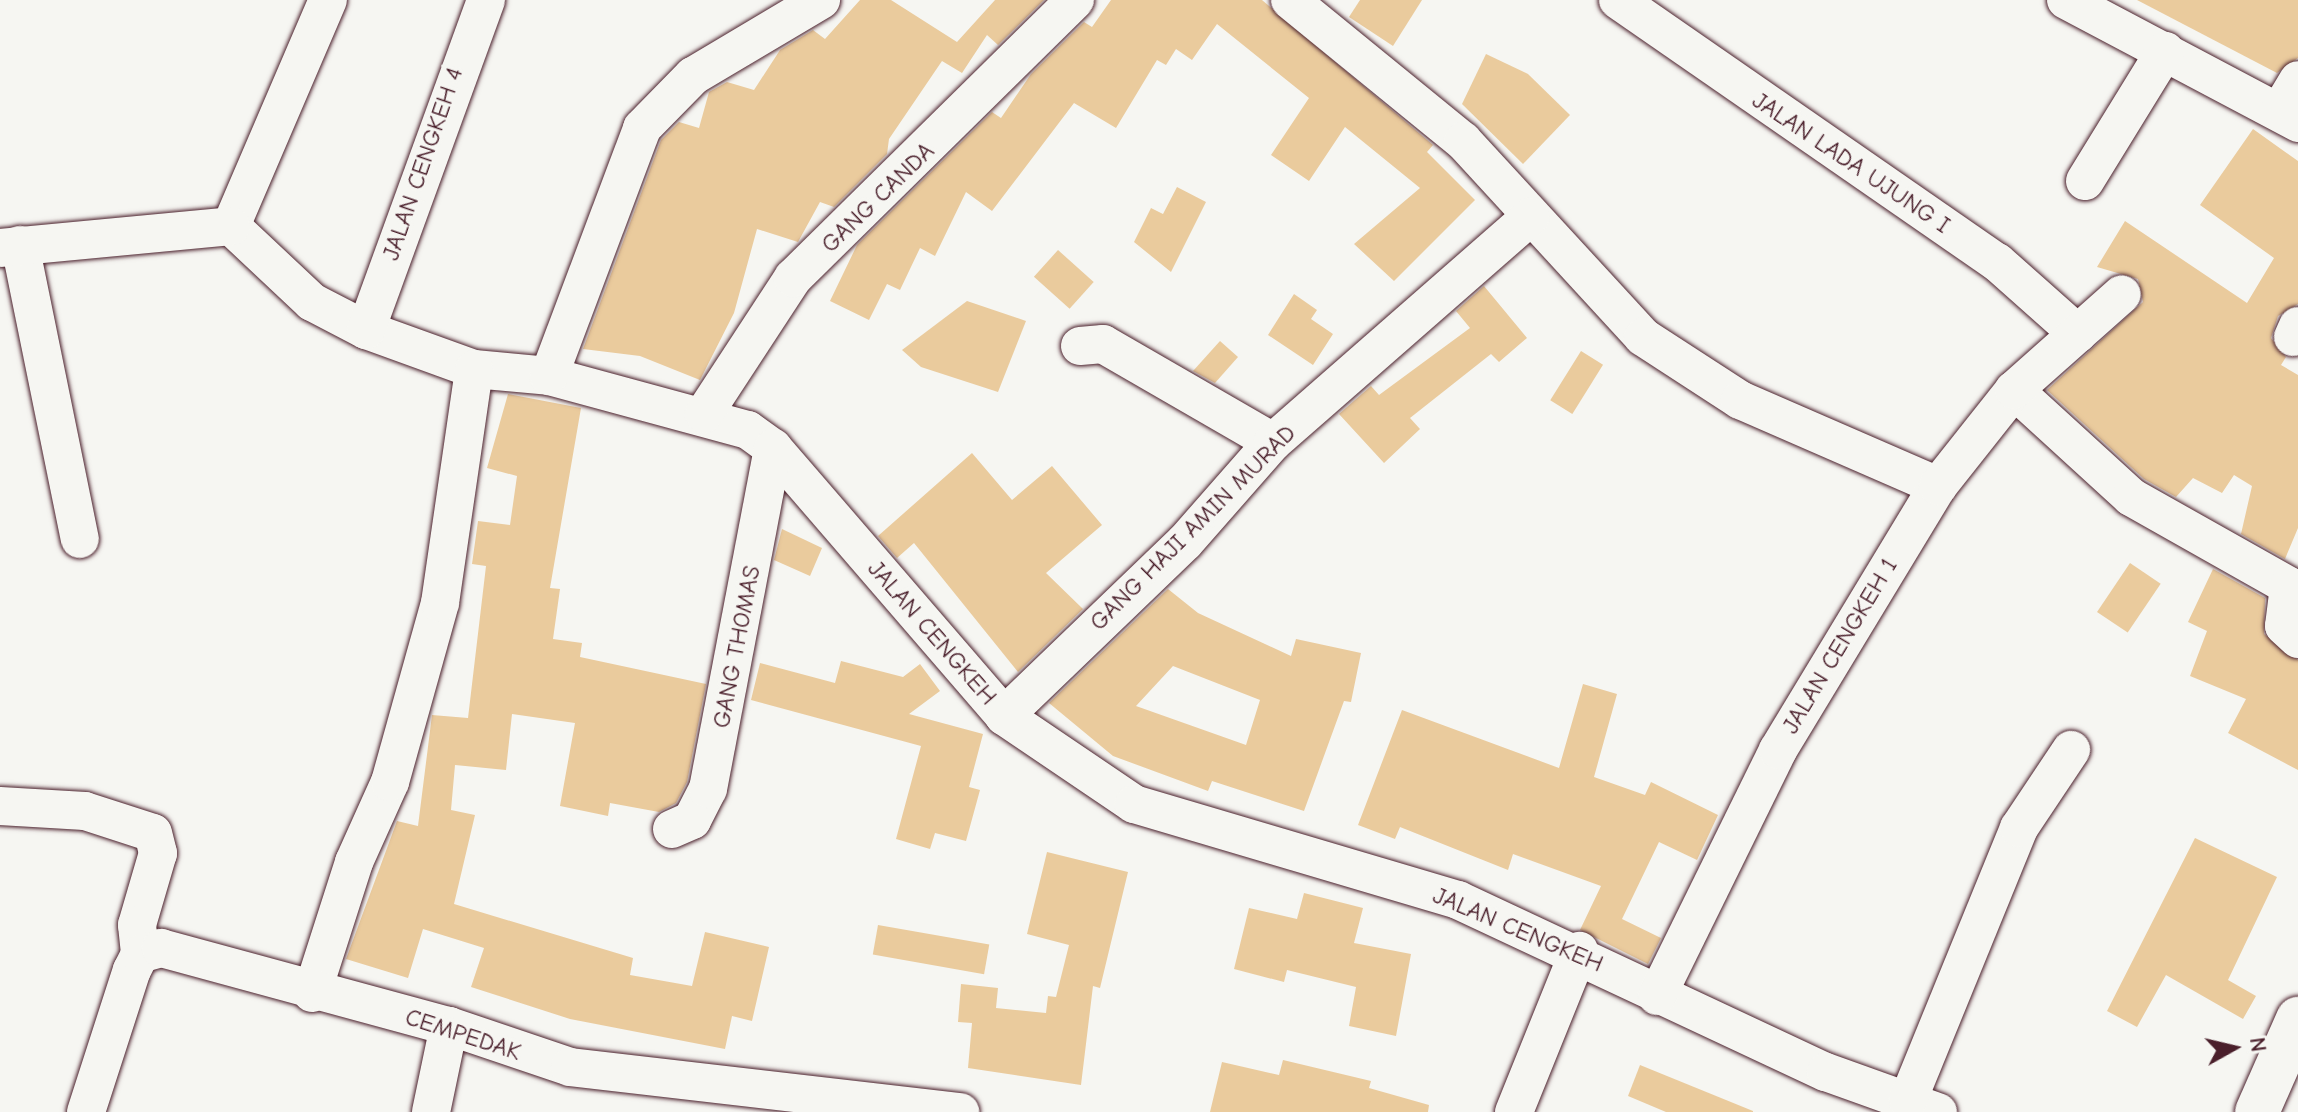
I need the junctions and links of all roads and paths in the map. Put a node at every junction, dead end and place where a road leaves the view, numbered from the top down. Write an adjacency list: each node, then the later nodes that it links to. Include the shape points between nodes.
1 (328, 0): 13 (street)
2 (486, 0): 16 (street, JALAN CENGKEH 4)
3 (821, 0): 20 (street, via 693,76 642,128)
4 (1075, 0): 22 (street, GANG CANDA, via 793,278)
5 (1290, 0): 12 (street, via 1463,141)
6 (1618, 0): 17 (street, JALAN LADA UJUNG I, via 1997,262)
7 (2066, 0): 8 (street)
8 (2118, 11): 9 (street)
9 (2165, 51): 10 (street); 11 (street)
10 (2292, 105)
11 (2085, 181)
12 (1530, 217): 23 (street, GANG HAJI AMIN MURAD); 25 (street, via 1643,337 1740,400)
13 (231, 226): 14 (street); 16 (street, JALAN CENGKEH, via 312,302)
14 (10, 246): 26 (street)
15 (2122, 294): 17 (street, JALAN CENGKEH 1)
16 (366, 330): 19 (street, JALAN CENGKEH)
17 (2078, 334): 21 (street, JALAN CENGKEH 1)
18 (1080, 346): 23 (street, via 1103,344)
19 (474, 369): 20 (street, JALAN CENGKEH); 34 (street, via 440,603 390,782 354,862)
20 (549, 376): 22 (street, JALAN CENGKEH)
21 (2014, 390): 25 (street, JALAN CENGKEH 1); 27 (street, via 2131,497 2289,586 2284,626)
22 (704, 414): 24 (street, JALAN CENGKEH)
23 (1273, 442): 28 (street, GANG HAJI AMIN MURAD, via 1185,542)
24 (773, 448): 28 (street, JALAN CENGKEH); 31 (street, GANG THOMAS, via 708,789 692,820)
25 (1938, 486): 35 (street, JALAN CENGKEH 1, via 1778,750)
26 (80, 539)
27 (2298, 639)
28 (1004, 716): 32 (street, JALAN CENGKEH, via 1134,804 1458,900)
29 (2071, 750): 38 (street, via 2019,828)
30 (0, 806): 33 (street, via 85,811 153,833 158,853 137,925)
31 (672, 829)
32 (1579, 951): 35 (street, JALAN CENGKEH); 43 (street)
33 (140, 954): 34 (street, CEMPEDAK, via 161,948); 40 (street)
34 (312, 993): 37 (street, CEMPEDAK)
35 (1657, 996): 38 (street, JALAN CENGKEH)
36 (2298, 1019): 44 (highway)
37 (449, 1026): 39 (street, CEMPEDAK, via 570,1067); 41 (street)
38 (1923, 1106)
39 (838, 1107): 42 (street, CEMPEDAK)
40 (86, 1112)
41 (431, 1112)
42 (960, 1112)
43 (1514, 1112)
44 (2257, 1112)

